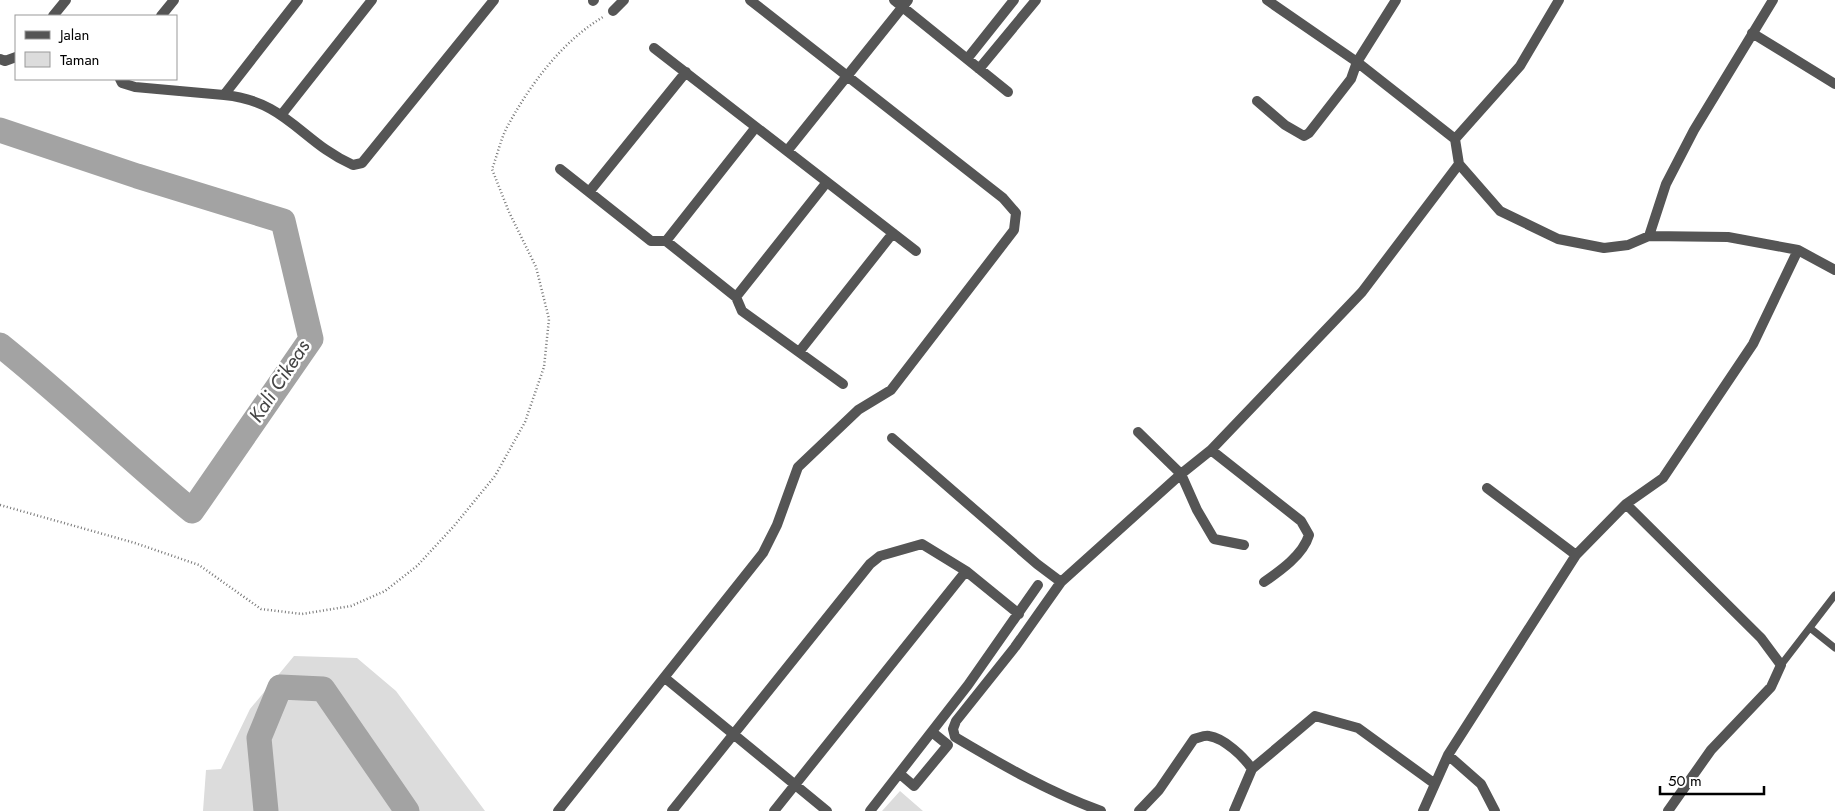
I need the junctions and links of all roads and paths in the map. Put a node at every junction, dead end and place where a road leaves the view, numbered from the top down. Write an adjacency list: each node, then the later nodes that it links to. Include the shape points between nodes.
1 (66, 0): 17 (street)
2 (174, 0): 18 (street)
3 (298, 0): 31 (street)
4 (372, 0): 33 (street)
5 (494, 0): 33 (street, via 362,162 353,165 342,161)
6 (624, 0): 16 (street)
7 (750, 0): 27 (street)
8 (894, 0): 15 (street)
9 (1014, 0): 23 (street)
10 (1036, 0): 25 (street)
11 (1267, 0): 24 (street)
12 (1396, 0): 24 (street)
13 (1558, 0): 35 (street, via 1520,66)
14 (1773, 0): 19 (street)
15 (905, 3): 23 (street); 27 (street)
16 (613, 11): 56 (path, via 583,29 557,55 506,130 492,169 538,276 549,319 544,367 525,422 495,476 417,566 385,591 351,606 302,614 262,609 198,565 135,543)
17 (54, 15)
18 (162, 15)
19 (1752, 33): 29 (street); 42 (street, via 1666,184)
20 (654, 48): 26 (street)
21 (15, 57): 22 (street, via 5,61)
22 (0, 59)
23 (967, 59): 25 (street)
24 (1357, 62): 32 (street, via 1351,78 1304,136 1285,125); 35 (street)
25 (980, 69): 30 (street)
26 (686, 72): 34 (street); 40 (street)
27 (848, 76): 36 (street); 68 (street, via 1003,198 1016,213 1014,230 891,390 858,410 798,468 763,554)
28 (120, 80): 31 (street, via 134,88)
29 (1835, 84)
30 (1008, 92)
31 (224, 95): 33 (street, via 245,97)
32 (1257, 101)
33 (282, 114)
34 (756, 127): 36 (street); 43 (street)
35 (1455, 139): 37 (street)
36 (787, 151): 39 (street)
37 (1459, 164): 42 (street, via 1500,211 1558,239 1604,248 1628,245); 52 (street, via 1362,292)
38 (560, 169): 40 (street)
39 (828, 182): 41 (street); 47 (street)
40 (589, 192): 43 (street, via 651,241)
41 (893, 233): 45 (street); 48 (street)
42 (1649, 236): 44 (street, via 1728,237)
43 (666, 241): 47 (street)
44 (1798, 250): 46 (street); 55 (street, via 1753,344 1663,478)
45 (916, 251)
46 (1835, 270)
47 (736, 296): 48 (street, via 742,311)
48 (800, 352): 49 (street)
49 (844, 384)
50 (1138, 432): 53 (street)
51 (892, 438): 60 (street)
52 (1211, 450): 53 (street); 61 (street, via 1301,521 1309,535 1307,542 1282,571)
53 (1181, 474): 57 (street, via 1214,539); 60 (street)
54 (1487, 488): 58 (street)
55 (1626, 504): 58 (street); 67 (street, via 1761,638)
56 (0, 506)
57 (1244, 545)
58 (1576, 555): 71 (street)
59 (966, 571): 64 (street); 70 (street, via 922,544 880,556 870,564); 75 (street)
60 (1061, 582): 81 (street, via 952,729 954,737 1006,768 1066,798)
61 (1264, 582)
62 (1038, 585): 64 (street)
63 (1835, 594): 65 (lane)
64 (1019, 614): 69 (street)
65 (1810, 628): 66 (lane); 67 (lane)
66 (1835, 648)
67 (1781, 666): 86 (street, via 1771,687 1711,750)
68 (665, 678): 70 (street); 76 (street)
69 (932, 732): 73 (street); 73 (street, via 948,745 914,786)
70 (734, 734): 75 (street); 77 (street)
71 (1448, 755): 74 (street); 85 (street, via 1481,784)
72 (1252, 769): 74 (street, via 1315,716 1358,728); 82 (street, via 1238,752 1210,736 1202,736 1194,739 1159,790); 83 (street)
73 (900, 774): 80 (street)
74 (1435, 784): 84 (street)
75 (795, 785): 78 (street); 79 (street)
76 (558, 811)
77 (672, 811)
78 (774, 811)
79 (828, 811)
80 (870, 811)
81 (1101, 811)
82 (1139, 811)
83 (1234, 811)
84 (1423, 811)
85 (1495, 811)
86 (1668, 811)

